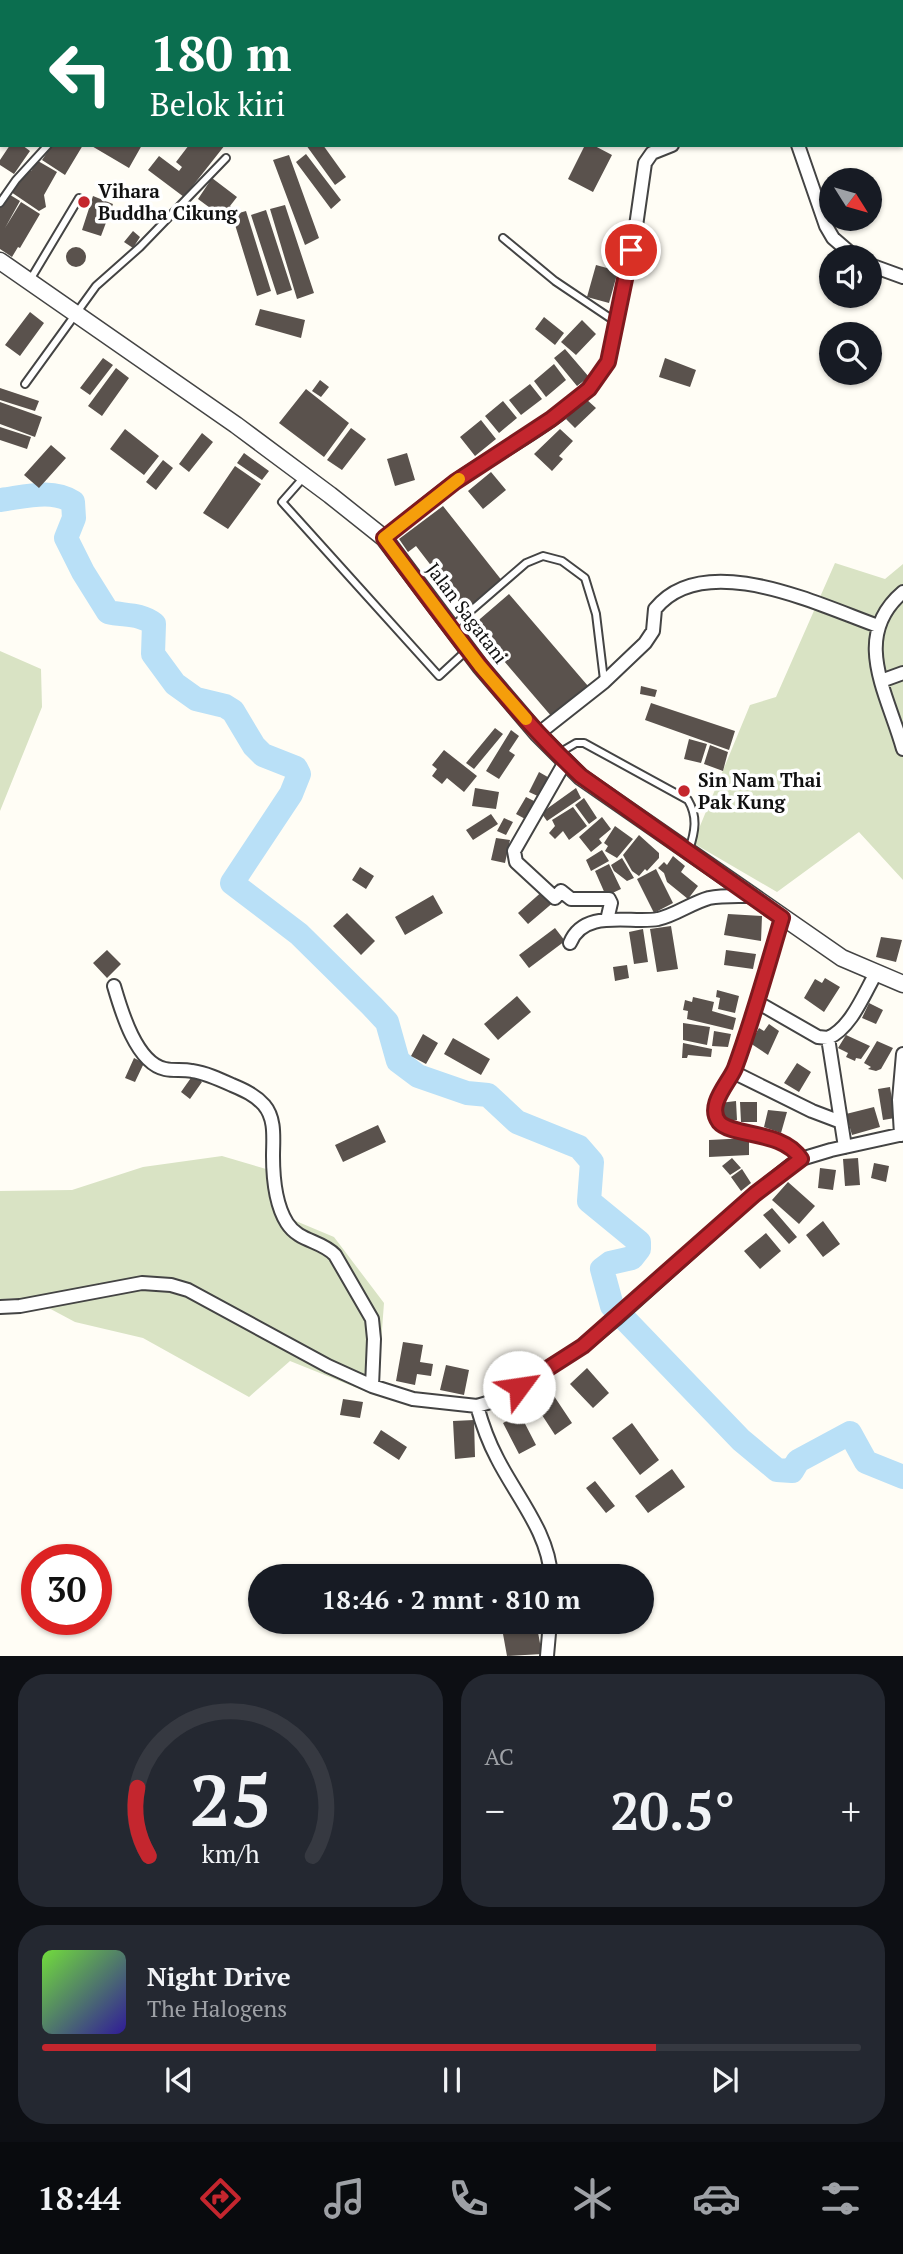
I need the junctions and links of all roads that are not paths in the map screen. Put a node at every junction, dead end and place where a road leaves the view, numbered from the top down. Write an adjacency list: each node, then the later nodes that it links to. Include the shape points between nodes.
1 (46, 147): 6 (lane)
2 (667, 147): 14 (street, via 652,153 645,163)
3 (799, 147): 8 (street, via 826,226)
4 (226, 158): 13 (lane, via 104,278)
5 (79, 198): 12 (lane)
6 (0, 203)
7 (503, 239): 14 (lane)
8 (841, 245)
9 (0, 261): 12 (street, Jalan Sagatani)
10 (882, 269): 11 (street)
11 (903, 277)
12 (29, 282): 13 (street, Jalan Sagatani)
13 (75, 314): 15 (lane); 16 (street, Jalan Sagatani)
14 (616, 322): 17 (street, via 608,362 589,389 455,482)
15 (25, 384)
16 (305, 476): 17 (street, Jalan Sagatani); 21 (lane, via 282,502 439,676)
17 (384, 538): 20 (street, Jalan Sagatani)
18 (903, 592): 19 (street)
19 (878, 626): 23 (street, via 782,593 737,582 708,581 658,605 649,639); 24 (street, via 874,644)
20 (451, 628): 21 (street, Jalan Sagatani); 23 (lane, via 526,562 543,555 562,561 586,578 596,614)
21 (467, 650): 25 (street, Jalan Sagatani)
22 (903, 673): 24 (street)
23 (604, 681): 25 (street)
24 (881, 681): 26 (street)
25 (538, 734): 27 (street, Jalan Sagatani)
26 (903, 749)
27 (562, 758): 28 (street, Jalan Sagatani); 28 (lane, via 576,743 584,743 688,800 696,823); 31 (street, via 513,856 555,898 561,891 570,899 609,899)
28 (688, 852): 29 (street, Jalan Sagatani)
29 (753, 896): 30 (street, Jalan Sagatani); 31 (street, via 708,899 659,919)
30 (782, 918): 33 (street, Jalan Sagatani, via 842,958); 36 (street)
31 (607, 920): 32 (street, via 580,929)
32 (570, 943)
33 (876, 974): 34 (street, Jalan Sagatani); 37 (street, via 848,1021)
34 (903, 984)
35 (114, 986): 45 (street, via 130,1033 156,1065 214,1077 251,1094 267,1108 274,1136 276,1194 283,1216 298,1235 335,1255 372,1319)
36 (757, 1002): 37 (street, via 818,1037); 39 (street)
37 (828, 1038): 40 (street)
38 (903, 1054): 41 (street)
39 (733, 1072): 40 (street); 43 (street, via 716,1105 720,1123 777,1141)
40 (841, 1122): 42 (street)
41 (902, 1134): 42 (street)
42 (845, 1147): 43 (street)
43 (801, 1159): 46 (street, via 583,1346 497,1400)
44 (0, 1307): 45 (street, via 142,1283 171,1285)
45 (372, 1385): 46 (street, via 414,1399)
46 (477, 1406): 47 (street, via 496,1457 545,1546)
47 (548, 1564)
48 (549, 1634): 49 (street)
49 (547, 1656)

